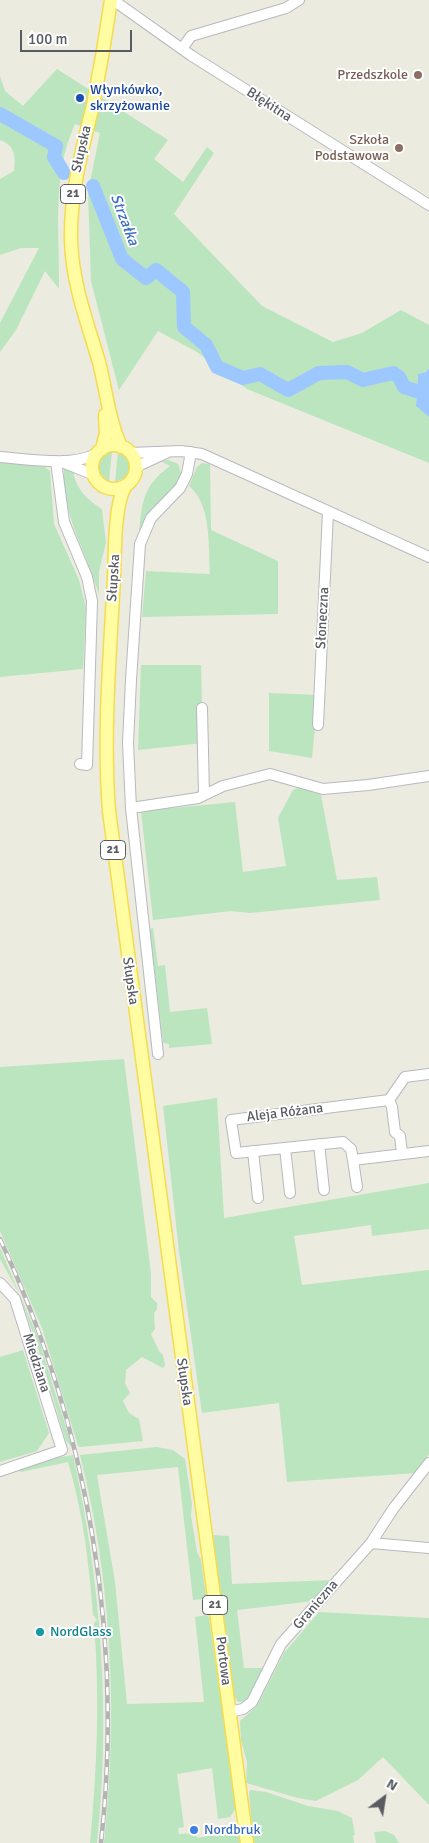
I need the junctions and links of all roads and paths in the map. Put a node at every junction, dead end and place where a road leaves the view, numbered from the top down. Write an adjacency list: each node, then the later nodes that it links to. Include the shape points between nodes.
1 (112, 0): 3 (street, Błękitna); 5 (main road, Słupska / 21, via 96,91 75,181 71,229 73,266)
2 (299, 0): 3 (street, via 286,8 191,36)
3 (182, 49): 4 (street, Błękitna)
4 (429, 206)
5 (104, 385): 6 (main road, Słupska / 21, via 115,432); 7 (main road, Słupska / 21, via 106,433)
6 (126, 450): 7 (main road, via 112,445); 8 (street); 12 (main road, 21, via 135,460)
7 (99, 451): 11 (street, via 85,458); 13 (main road, 21, via 92,464)
8 (172, 451): 9 (street); 12 (street)
9 (191, 452): 16 (street, via 215,459); 24 (street, via 180,488 151,518 138,552 128,743)
10 (0, 456): 11 (street)
11 (56, 461): 13 (street); 21 (street, via 64,522 87,577 92,601 87,765)
12 (136, 469): 14 (main road, 21)
13 (92, 474): 15 (main road, 21)
14 (125, 487): 15 (main road); 17 (main road, Słupska / 21)
15 (106, 488): 17 (main road, Słupska / 21, via 112,503)
16 (328, 512): 18 (street); 20 (street, Słoneczna)
17 (116, 540): 39 (main road, Słupska / 21, via 106,734 108,802)
18 (429, 557)
19 (202, 708): 23 (street)
20 (318, 725)
21 (80, 764)
22 (429, 776): 23 (street, via 323,789 270,774)
23 (204, 794): 24 (street, via 190,800)
24 (131, 808): 25 (street)
25 (158, 1054)
26 (429, 1075): 27 (street, via 405,1077)
27 (388, 1100): 30 (street, Aleja Różana, via 232,1120 236,1153); 32 (street)
28 (320, 1144): 29 (street, Aleja Różana); 33 (street, Aleja Różana, via 343,1142 351,1149); 35 (street)
29 (285, 1148): 30 (street, Aleja Różana); 36 (street)
30 (253, 1151): 37 (street)
31 (429, 1151): 32 (street)
32 (402, 1153): 33 (street)
33 (353, 1160): 34 (street, Aleja Różana)
34 (357, 1188)
35 (324, 1190)
36 (290, 1193)
37 (258, 1198)
38 (0, 1282): 41 (street, Miedziana, via 15,1299 62,1450)
39 (189, 1420): 44 (main road, Portowa / 21)
40 (429, 1463): 42 (street, Graniczna, via 392,1509)
41 (0, 1470)
42 (371, 1543): 43 (street); 44 (street, Graniczna, via 281,1644 252,1702 243,1709)
43 (429, 1548)
44 (229, 1712): 45 (main road, Portowa / 21)
45 (246, 1843)

